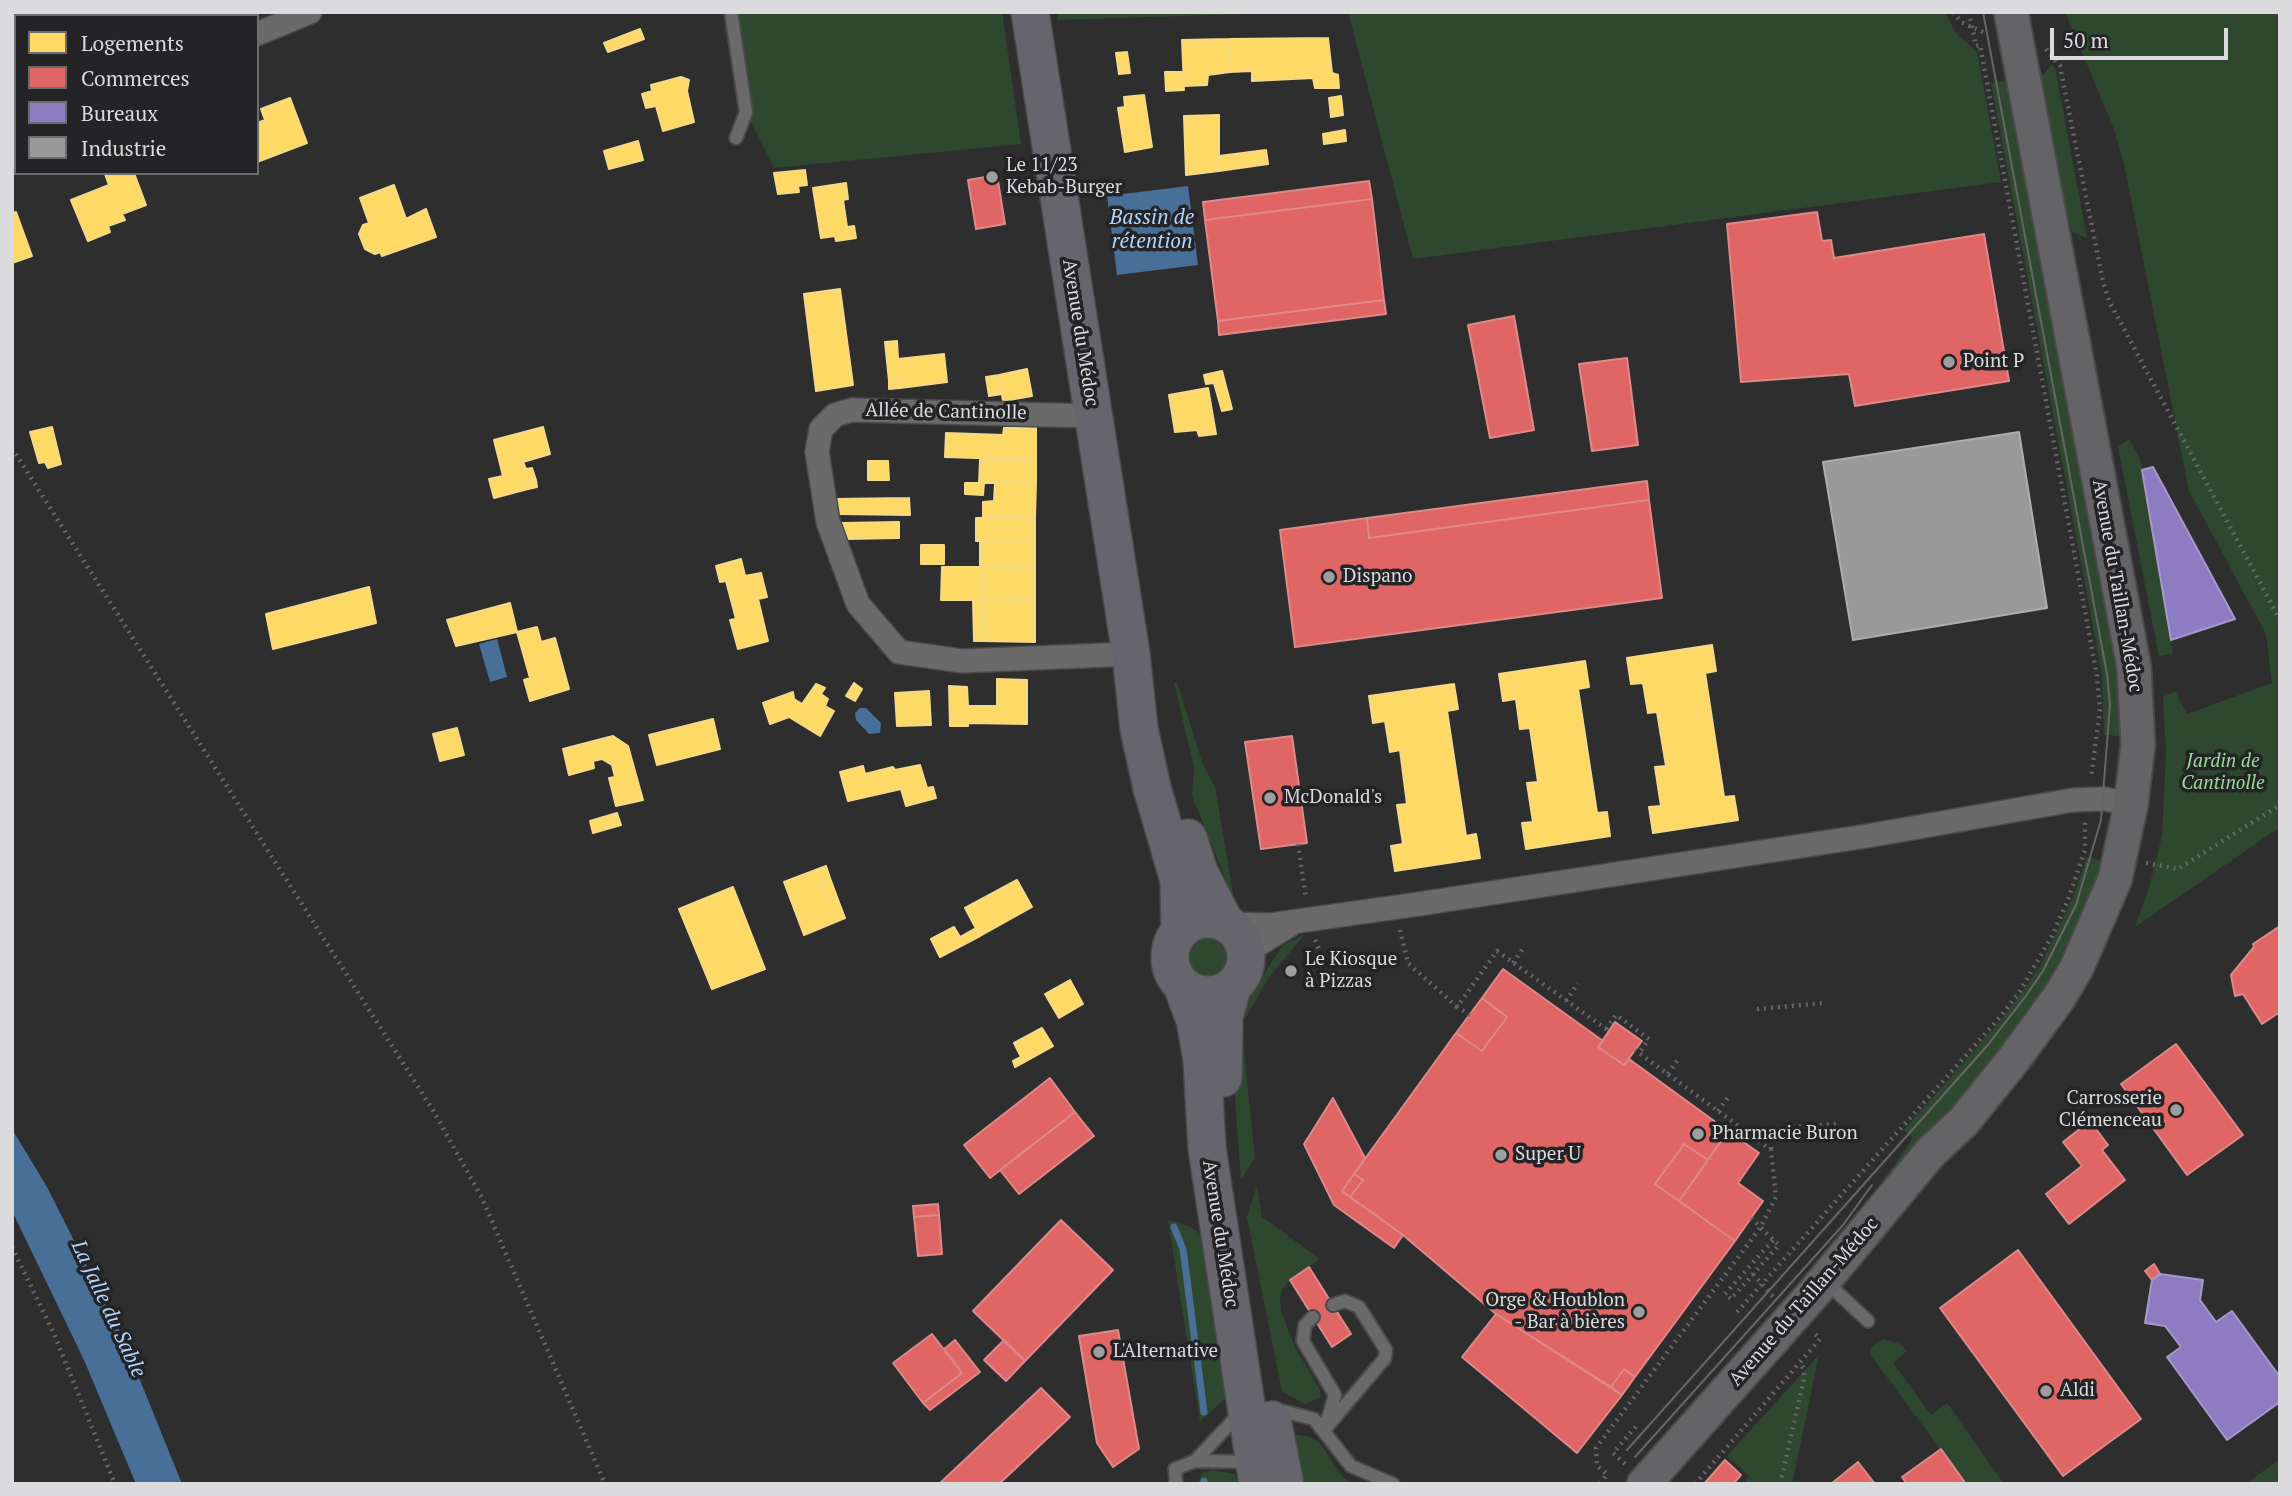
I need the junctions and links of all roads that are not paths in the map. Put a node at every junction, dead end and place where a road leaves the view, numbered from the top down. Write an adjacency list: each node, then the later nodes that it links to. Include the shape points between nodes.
1 (310, 12): 5 (street)
2 (731, 12): 6 (lane, via 746,111)
3 (1030, 12): 7 (main road, Avenue du Médoc)
4 (2011, 12): 9 (street, Avenue du Taillan-Médoc, via 2134,667 2138,745)
5 (259, 33)
6 (736, 138)
7 (1093, 416): 8 (main road, Avenue du Médoc); 8 (street, Allée de Cantinolle, via 852,410 835,415 821,429 817,452 826,510 858,604 899,652 962,661)
8 (1130, 654): 11 (main road, Avenue du Médoc, via 1139,729 1179,880); 12 (main road, Avenue du Médoc, via 1144,684 1199,872)
9 (2131, 804): 10 (street, via 2088,799); 15 (street, Avenue du Taillan-Médoc, via 2120,858 2095,931 2060,996 1965,1121 1930,1153)
10 (1309, 929): 12 (street); 12 (street, via 1270,925)
11 (1180, 931): 12 (main road, via 1200,919); 13 (main road, via 1170,954 1171,967)
12 (1233, 933): 14 (main road, via 1241,977)
13 (1182, 985): 14 (main road, via 1201,995 1223,993); 19 (main road, Avenue du Médoc, via 1201,1051 1208,1148)
14 (1232, 987): 19 (main road, Avenue du Médoc, via 1222,1051 1228,1151)
15 (1832, 1288): 18 (lane); 26 (street, Avenue du Taillan-Médoc); 27 (street, Avenue du Taillan-Médoc)
16 (1333, 1305): 20 (lane, via 1345,1301 1359,1307 1387,1350)
17 (1313, 1317): 20 (lane, via 1305,1325 1303,1341 1335,1395)
18 (1868, 1321)
19 (1258, 1407): 20 (lane, via 1314,1419); 21 (lane); 22 (main road, Avenue du Médoc); 25 (main road, Avenue du Médoc)
20 (1325, 1429): 23 (lane, via 1351,1466)
21 (1195, 1461): 22 (lane); 24 (lane, via 1175,1469)
22 (1257, 1473)
23 (1389, 1483)
24 (1176, 1484)
25 (1285, 1484)
26 (1644, 1484)
27 (1674, 1484)

